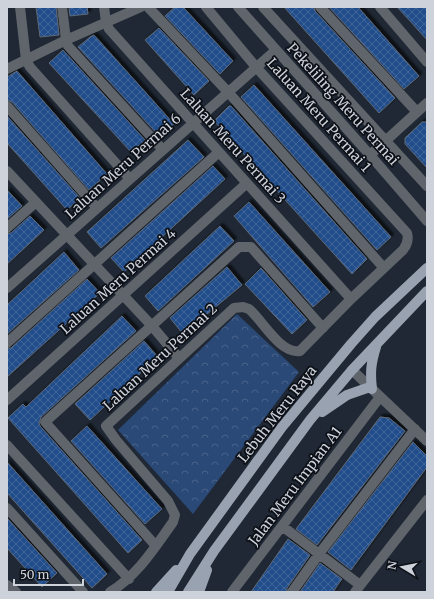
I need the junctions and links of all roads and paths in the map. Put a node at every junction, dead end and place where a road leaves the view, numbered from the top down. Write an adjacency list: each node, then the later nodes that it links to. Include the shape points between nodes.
1 (20, 7): 14 (street)
2 (62, 7): 12 (street)
3 (104, 7): 11 (street)
4 (141, 7): 11 (street)
5 (148, 7): 18 (street)
6 (206, 7): 16 (street, Laluan Meru Permai 1)
7 (238, 7): 13 (street, Pekeliling Meru Permai)
8 (263, 7): 22 (street, Pekeliling Meru Permai)
9 (320, 7): 20 (street)
10 (380, 7): 15 (street)
11 (106, 22): 12 (street); 21 (street, Laluan Meru Permai 3)
12 (66, 40): 14 (street); 23 (street, via 68,46)
13 (276, 50): 16 (street, Laluan Meru Permai 6); 25 (street, Pekeliling Meru Permai)
14 (26, 60): 17 (street); 27 (street)
15 (427, 62)
16 (256, 67): 18 (street, Laluan Meru Permai 6); 35 (street, Laluan Meru Permai 1, via 408,233)
17 (7, 69)
18 (228, 92): 21 (street, Laluan Meru Permai 6); 37 (street)
19 (7, 106): 31 (street)
20 (423, 109): 22 (street)
21 (193, 124): 23 (street, Laluan Meru Permai 6); 24 (street, Laluan Meru Permai 3)
22 (385, 141): 25 (street); 29 (street, Pekeliling Meru Permai)
23 (163, 150): 27 (street, Laluan Meru Permai 6)
24 (219, 152): 28 (street, Laluan Meru Permai 3); 36 (street)
25 (370, 155): 32 (street, Pekeliling Meru Permai)
26 (7, 171): 30 (street)
27 (130, 179): 31 (street, Laluan Meru Permai 6)
28 (247, 183): 41 (street, Laluan Meru Permai 4); 42 (street, Laluan Meru Permai 3)
29 (427, 186)
30 (36, 202): 33 (street); 34 (street)
31 (97, 208): 34 (street, Laluan Meru Permai 6)
32 (427, 221)
33 (7, 228)
34 (67, 235): 36 (street); 39 (street, Laluan Meru Permai 6)
35 (408, 241): 37 (street, Laluan Meru Permai 2, via 403,250)
36 (94, 265): 41 (street); 45 (street)
37 (383, 267): 42 (street, Laluan Meru Permai 2)
38 (427, 268): 61 (main road, Lebuh Meru Raya, via 375,317 282,427)
39 (7, 288)
40 (427, 291): 46 (main road)
41 (123, 295): 43 (street); 51 (street, Laluan Meru Permai 4)
42 (351, 299): 44 (street, Laluan Meru Permai 2)
43 (152, 326): 44 (street, via 239,247 251,248); 47 (street); 59 (street, via 45,422)
44 (323, 328): 47 (street, Laluan Meru Permai 2, via 300,351 294,351 285,347 249,309 234,308)
45 (7, 343)
46 (378, 343): 48 (main road); 49 (main road, via 370,373)
47 (178, 358): 59 (street, Laluan Meru Permai 2, via 106,426 173,509 173,522)
48 (352, 370): 49 (street); 52 (main road)
49 (372, 388): 50 (street); 52 (main road, via 347,395)
50 (380, 397): 53 (street); 58 (street, Jalan Meru Impian A1)
51 (7, 400)
52 (310, 420): 60 (main road)
53 (415, 429): 54 (street); 62 (street)
54 (427, 441)
55 (7, 445): 63 (street)
56 (427, 500): 65 (street)
57 (7, 508): 67 (street)
58 (282, 526): 62 (street); 73 (street, Jalan Meru Impian A1)
59 (156, 546): 63 (street, Laluan Meru Permai 2)
60 (214, 551): 71 (main road); 72 (main road)
61 (190, 554): 69 (main road); 70 (main road, Lebuh Meru Raya)
62 (319, 554): 65 (street); 74 (street)
63 (129, 579): 68 (street, Laluan Meru Permai 2)
64 (7, 586): 66 (street)
65 (357, 588)
66 (16, 592)
67 (83, 592)
68 (110, 592)
69 (156, 592)
70 (168, 592)
71 (188, 592)
72 (199, 592)
73 (232, 592)
74 (292, 592)

